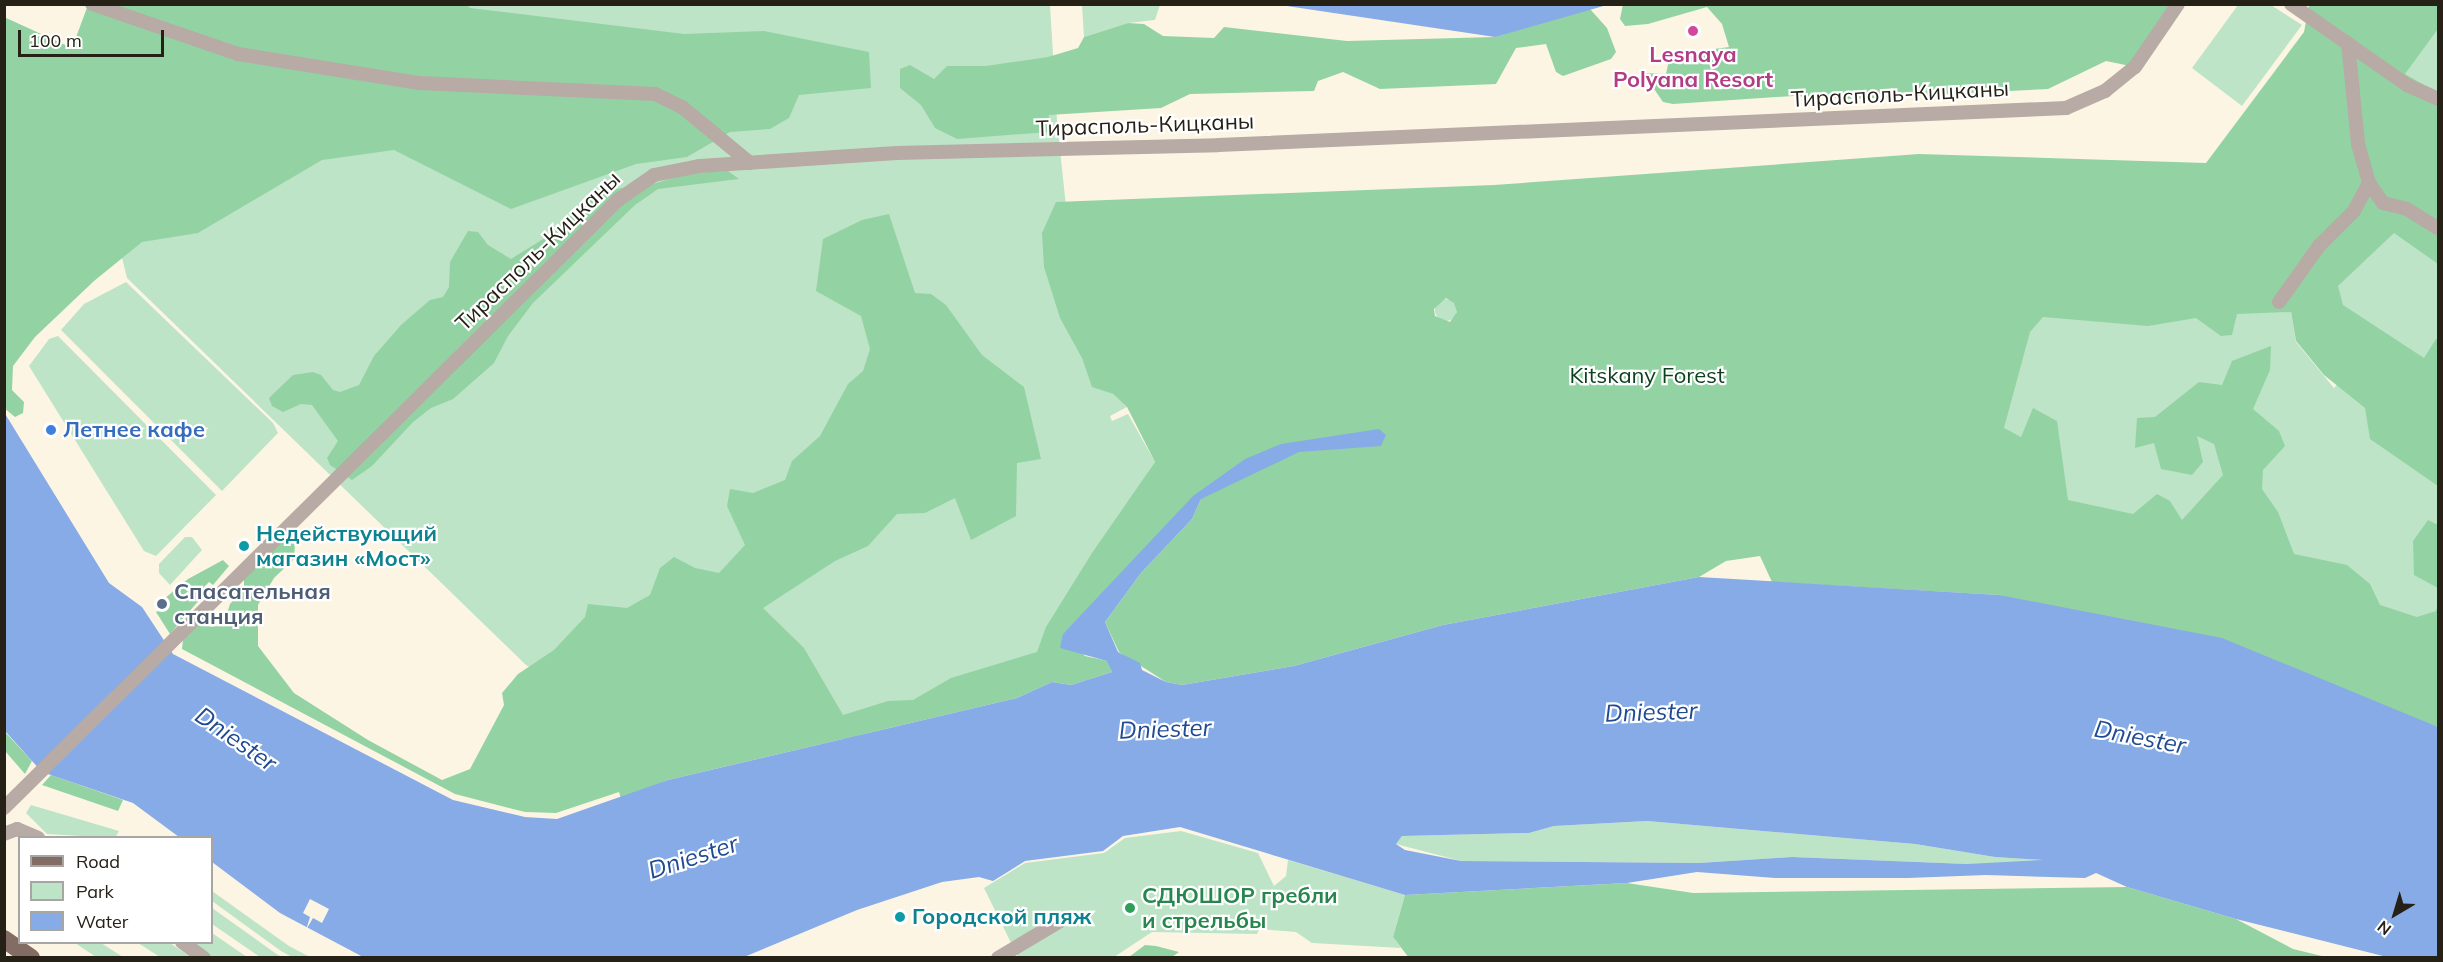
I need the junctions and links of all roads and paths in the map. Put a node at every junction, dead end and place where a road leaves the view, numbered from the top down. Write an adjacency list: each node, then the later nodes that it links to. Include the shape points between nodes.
1 (92, 4): 6 (street, via 250,56 420,83 655,94 682,107)
2 (2178, 4): 6 (street, Тирасполь-Кицканы, via 2135,67 2105,91 2066,108 1218,145 897,153)
3 (2291, 4): 4 (street)
4 (2348, 44): 5 (street, via 2407,85); 7 (street, via 2358,144)
5 (2439, 99)
6 (750, 163): 10 (street, Тирасполь-Кицканы, via 662,173 627,192)
7 (2368, 183): 8 (street, via 2383,203 2407,209); 9 (street, via 2354,211 2319,246)
8 (2439, 228)
9 (2279, 302)
10 (4, 808)
11 (4, 834): 12 (street, via 17,829)
12 (35, 836)
13 (1060, 921): 18 (street)
14 (4, 939): 16 (main road)
15 (185, 944): 17 (street)
16 (31, 957)
17 (204, 957)
18 (998, 957)

